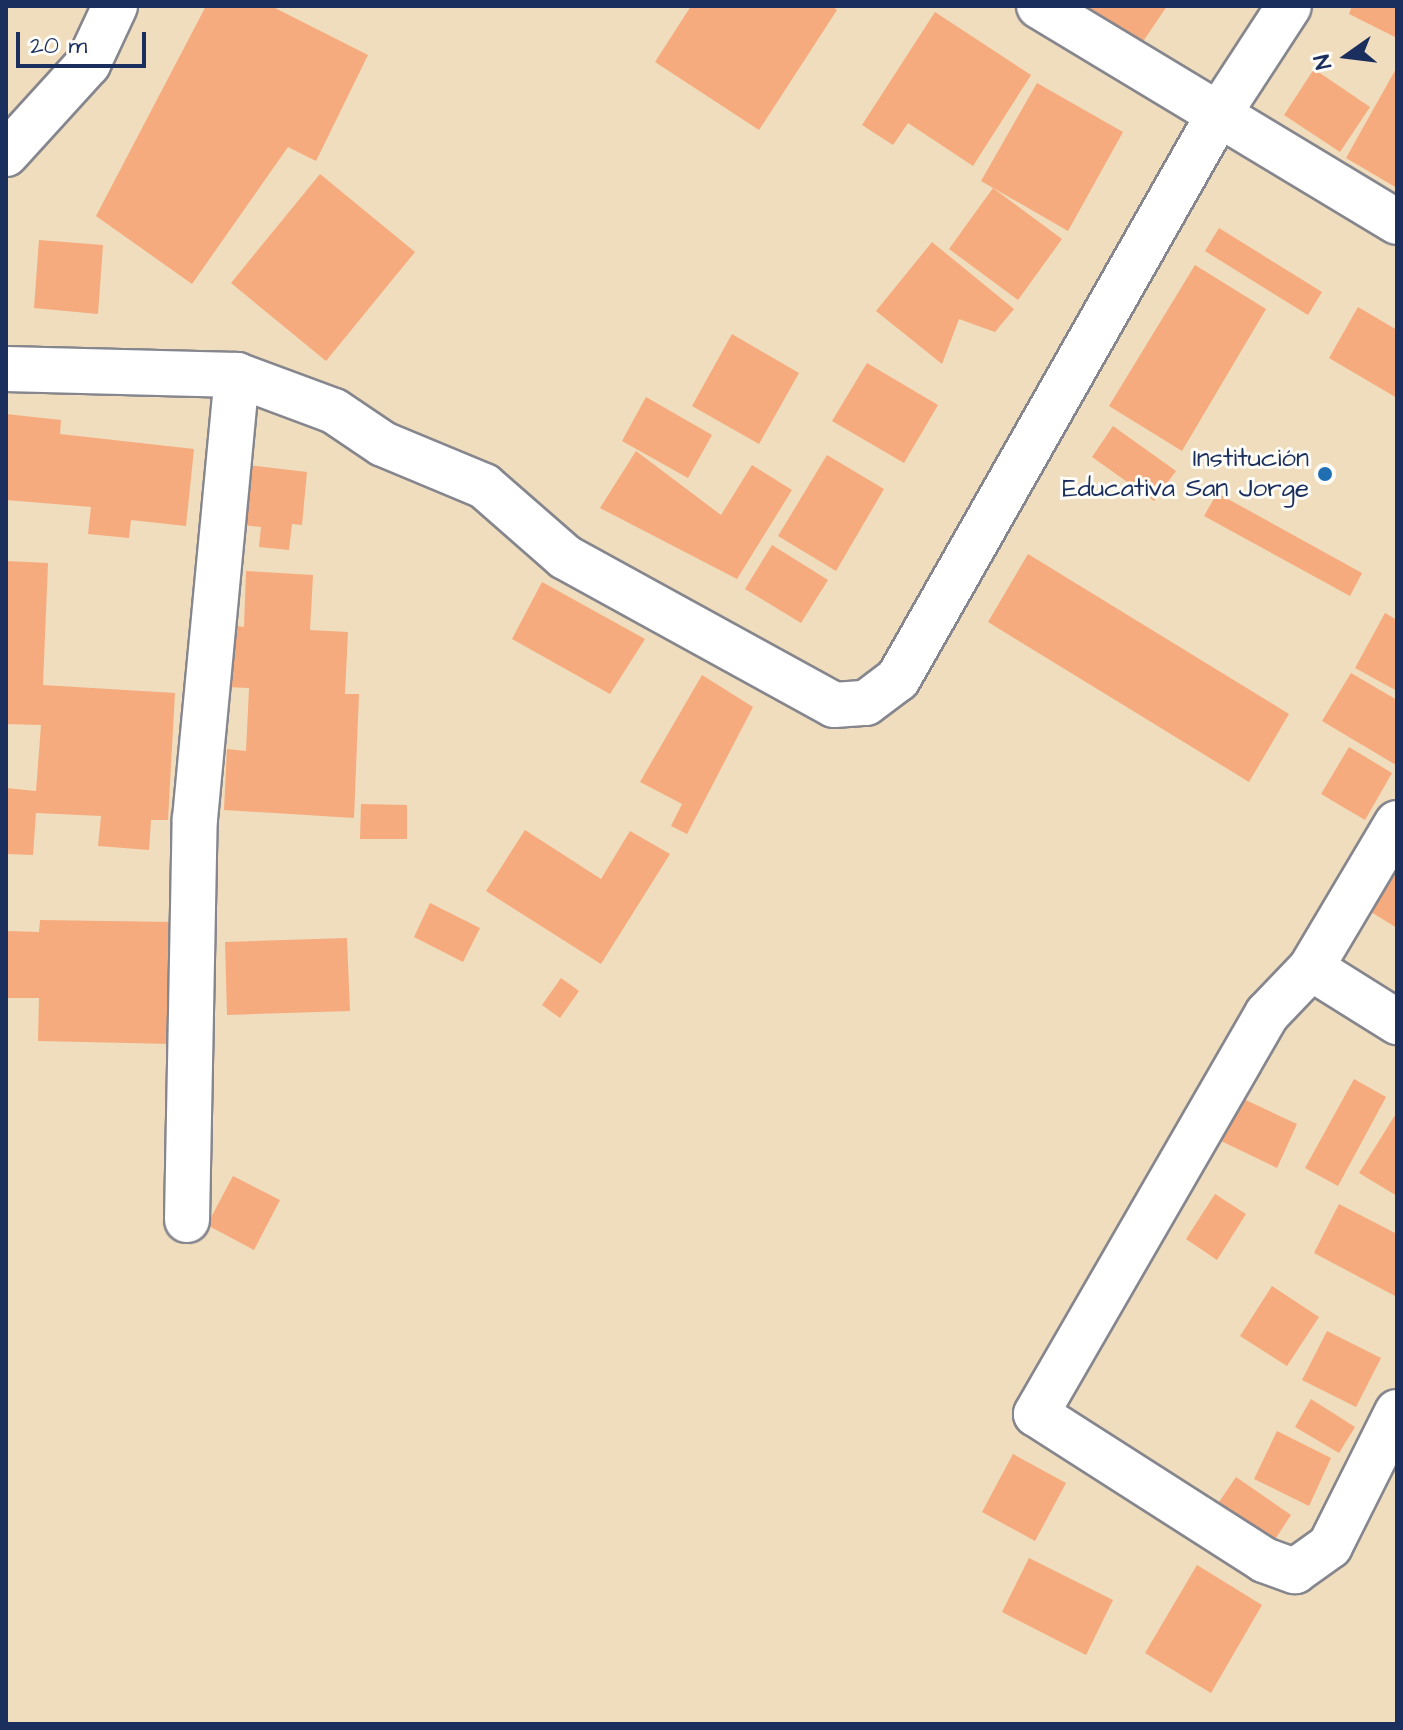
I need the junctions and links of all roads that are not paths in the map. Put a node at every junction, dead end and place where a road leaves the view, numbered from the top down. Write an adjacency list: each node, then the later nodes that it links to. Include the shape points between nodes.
1 (115, 6): 5 (street, via 88,64)
2 (1039, 6): 4 (street)
3 (1289, 6): 4 (street)
4 (1220, 112): 6 (street); 8 (street, via 898,679 866,703 834,705 565,557 484,486 383,444 334,411)
5 (6, 154)
6 (1397, 222)
7 (6, 369): 8 (street)
8 (237, 375): 12 (street, via 195,819)
9 (1397, 823): 10 (street)
10 (1311, 968): 11 (street); 13 (street, via 1267,1014 1036,1414 1264,1560 1295,1571 1330,1546)
11 (1397, 1022)
12 (187, 1220)
13 (1397, 1412)

